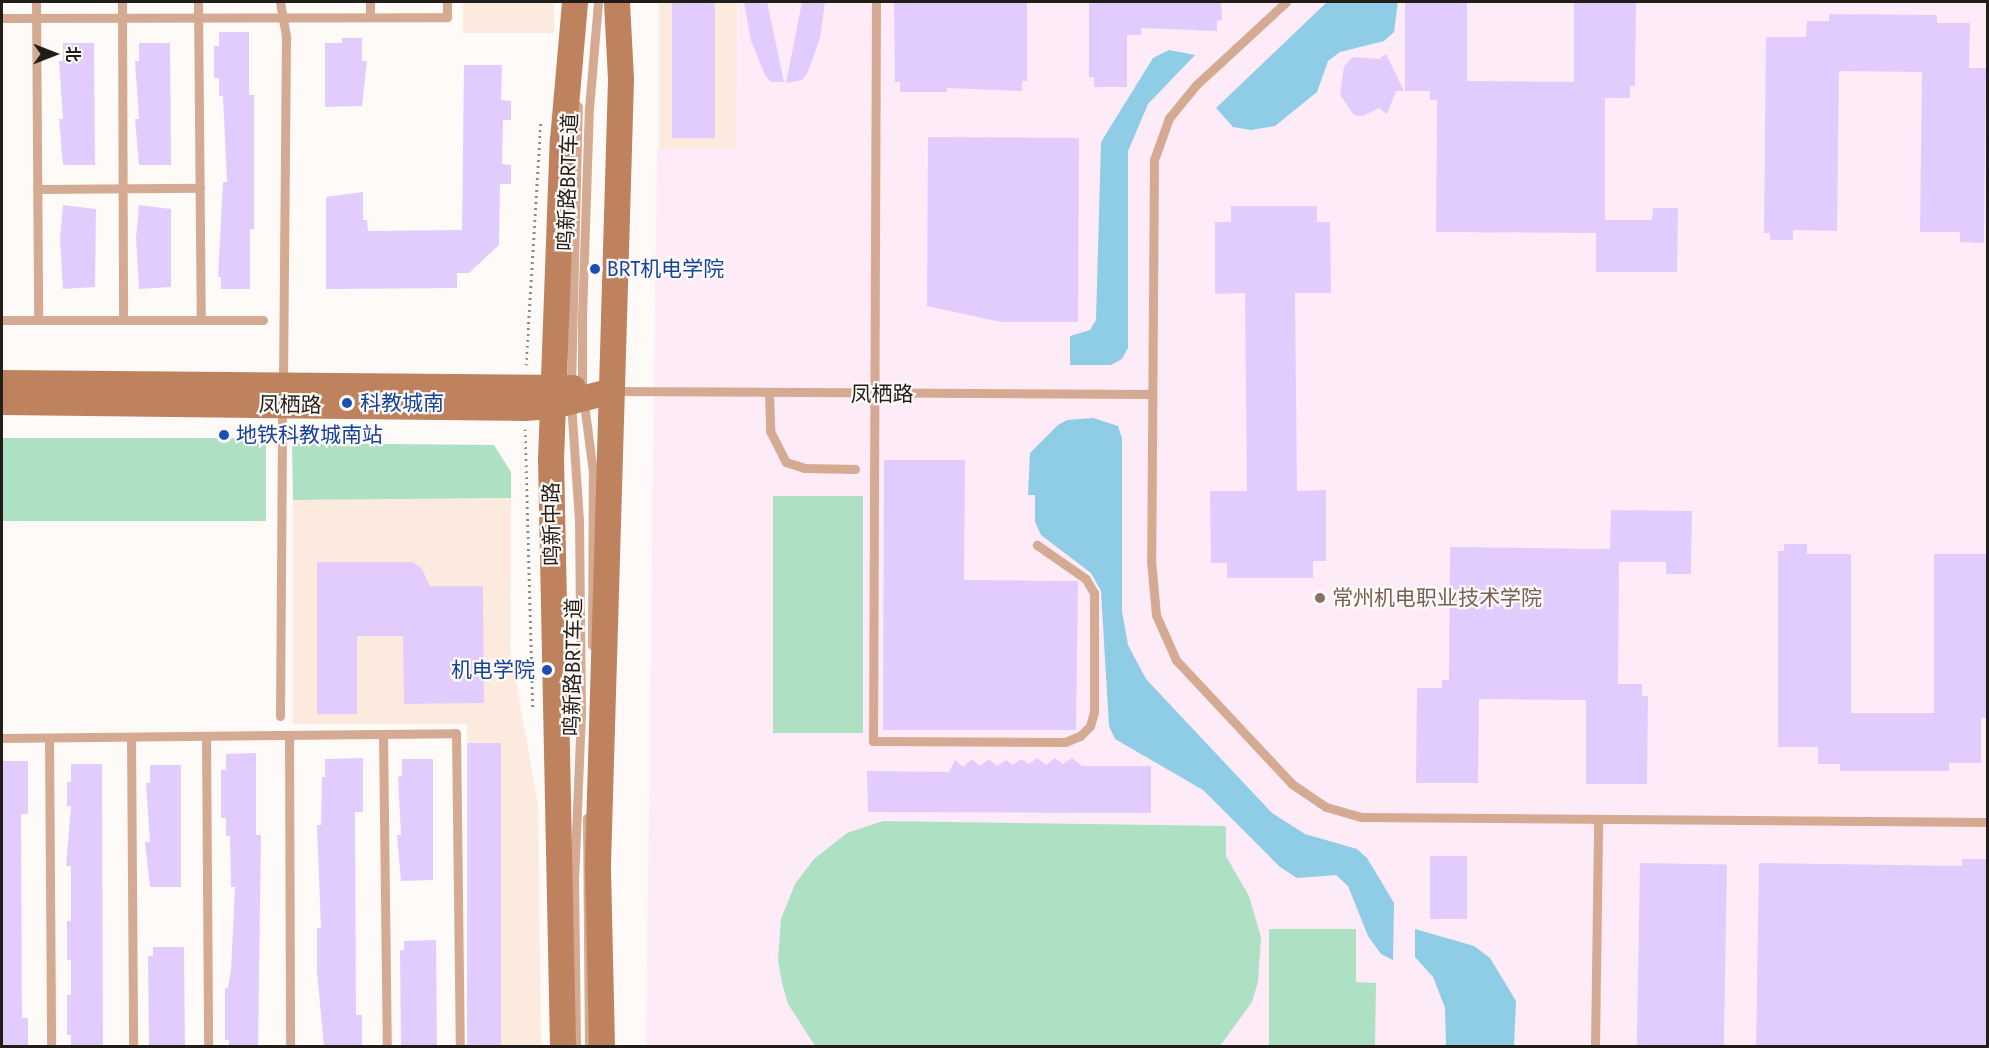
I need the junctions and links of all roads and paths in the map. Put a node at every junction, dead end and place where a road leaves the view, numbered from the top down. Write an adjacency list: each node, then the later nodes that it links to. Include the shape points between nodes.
1 (36, 2): 15 (lane)
2 (122, 2): 16 (lane)
3 (198, 2): 17 (lane)
4 (280, 2): 18 (lane)
5 (370, 2): 13 (lane)
6 (447, 2): 13 (lane, via 447,17)
7 (575, 2): 32 (main road, 鸣新中路, via 563,140)
8 (585, 2): 32 (lane, 鸣新路BRT车道)
9 (598, 2): 32 (lane, 鸣新路BRT车道)
10 (616, 2): 28 (main road, via 621,79)
11 (876, 2): 30 (lane)
12 (1286, 2): 31 (lane, via 1196,85 1168,118 1154,160)
13 (370, 17): 18 (lane)
14 (2, 18): 15 (lane)
15 (36, 18): 16 (lane); 20 (lane)
16 (122, 18): 17 (lane); 21 (lane)
17 (199, 18): 18 (lane); 19 (lane)
18 (280, 18): 33 (lane, via 286,37)
19 (200, 188): 21 (lane); 25 (lane)
20 (37, 189): 21 (lane); 23 (lane)
21 (122, 189): 24 (lane)
22 (2, 320): 23 (lane)
23 (38, 320): 24 (lane)
24 (123, 320): 25 (lane)
25 (201, 320): 26 (lane)
26 (263, 320)
27 (2, 383): 33 (main road, 凤栖路)
28 (612, 391): 29 (lane, 凤栖路); 32 (main road, 凤栖路); 57 (main road, via 598,864)
29 (769, 393): 30 (lane, 凤栖路); 35 (lane, via 770,431 786,462 804,468)
30 (875, 394): 31 (lane, 凤栖路); 36 (lane, via 873,741 1065,742 1080,736 1090,726 1094,712 1094,593 1086,579)
31 (1152, 394): 44 (lane, via 1151,560 1156,615 1176,660 1292,784 1326,807 1362,817)
32 (569, 395): 33 (main road, 凤栖路); 46 (lane, 鸣新路BRT车道, via 579,520 581,703); 47 (main road, 鸣新中路, via 551,483); 56 (lane, 鸣新路BRT车道, via 593,472 592,699 585,861)
33 (282, 396): 34 (main road, 凤栖路); 37 (lane)
34 (2, 402)
35 (855, 469)
36 (1037, 545)
37 (280, 716)
38 (383, 734): 39 (lane); 52 (lane); 53 (lane, via 456,733)
39 (289, 735): 40 (lane); 51 (lane)
40 (206, 736): 41 (lane); 50 (lane)
41 (131, 737): 43 (lane); 49 (lane)
42 (2, 738): 43 (lane)
43 (49, 738): 48 (lane)
44 (1598, 819): 45 (lane); 58 (lane)
45 (1988, 822)
46 (574, 878): 47 (lane); 55 (lane, 鸣新路BRT车道)
47 (562, 919): 54 (main road, 鸣新中路)
48 (51, 1047)
49 (133, 1047)
50 (208, 1047)
51 (290, 1047)
52 (387, 1047)
53 (460, 1047)
54 (563, 1047)
55 (576, 1047)
56 (589, 1047)
57 (602, 1047)
58 (1595, 1047)

